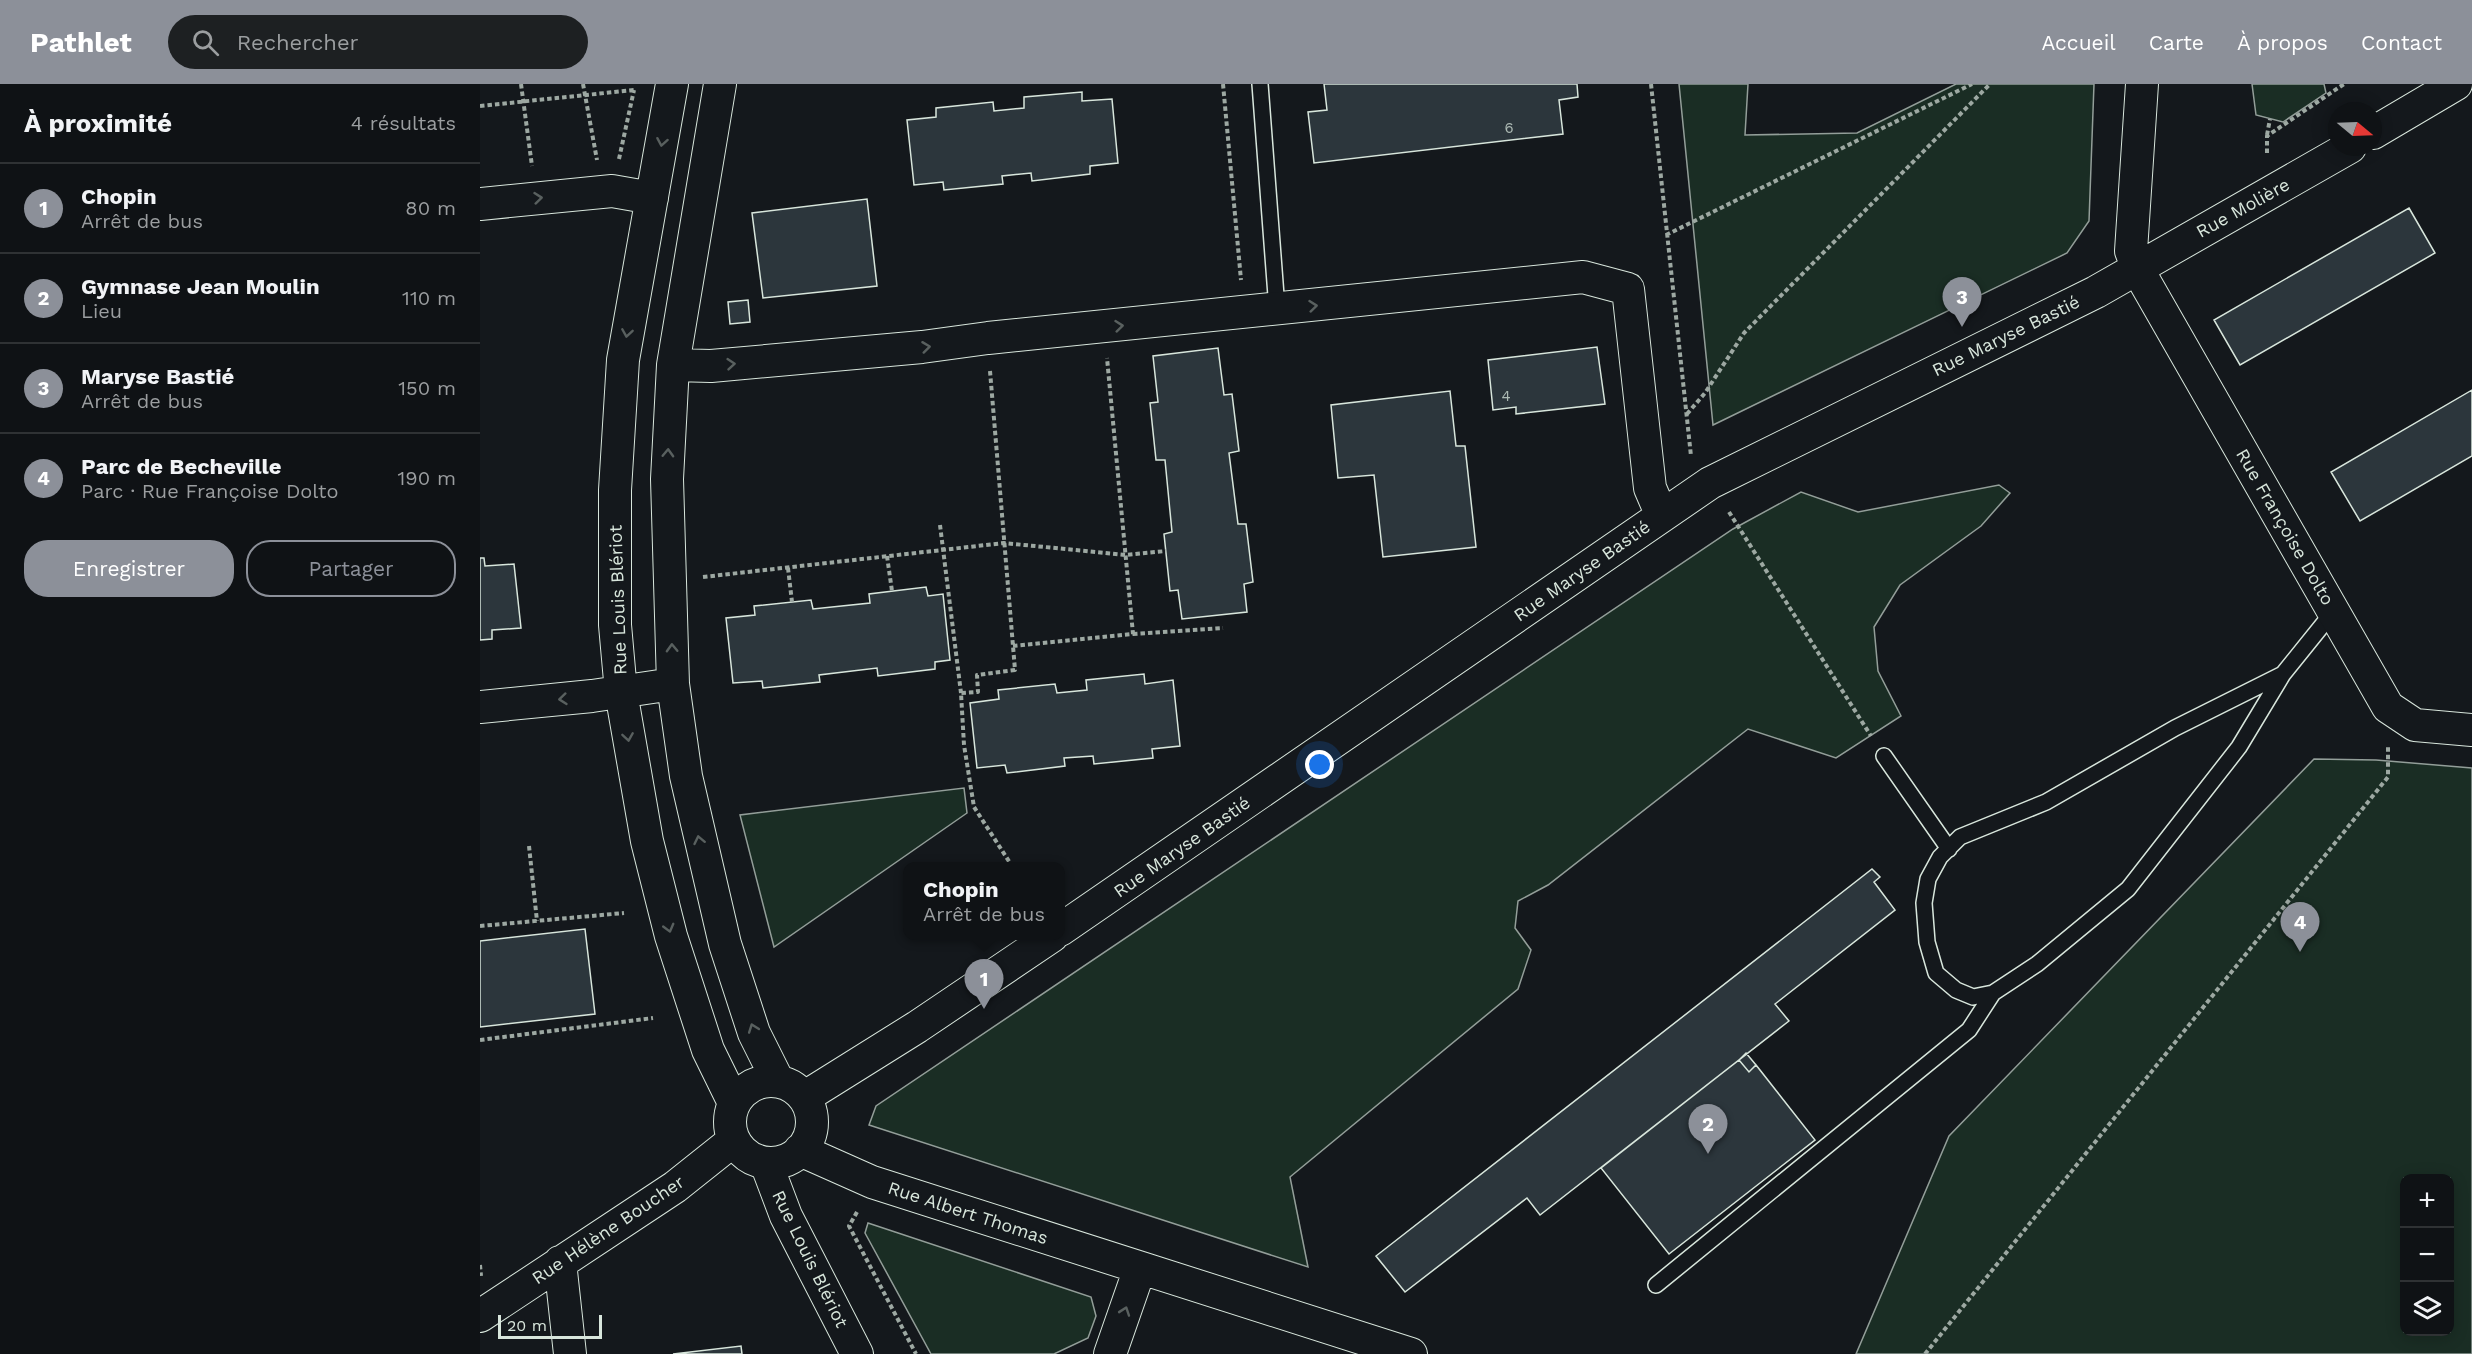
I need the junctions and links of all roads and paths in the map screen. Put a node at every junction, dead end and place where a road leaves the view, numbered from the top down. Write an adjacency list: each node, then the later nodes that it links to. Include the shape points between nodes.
1 (521, 84): 15 (path)
2 (583, 84): 14 (path)
3 (635, 84): 13 (path)
4 (672, 84): 25 (street, Rue Louis Blériot, one-way to 25)
5 (720, 84): 33 (street)
6 (1223, 84): 30 (path)
7 (1260, 84): 29 (lane)
8 (1972, 84): 27 (path)
9 (1990, 84): 34 (path, via 1744,333)
10 (2142, 84): 28 (street, Rue Françoise Dolto, via 2131,251)
11 (2344, 84): 19 (path)
12 (2456, 84): 18 (street)
13 (634, 90): 14 (path); 23 (path)
14 (585, 95): 15 (path); 22 (path)
15 (522, 100): 16 (path); 24 (path)
16 (480, 106)
17 (2270, 119): 19 (path)
18 (2382, 128)
19 (2267, 136): 20 (path)
20 (2267, 153)
21 (2334, 156): 28 (street, Rue Molière)
22 (598, 163)
23 (617, 168)
24 (532, 170)
25 (652, 198): 26 (street, one-way to 25, via 612,191); 52 (street, Rue Louis Blériot, one-way to 52, via 623,360 618,428 615,625)
26 (480, 204)
27 (1666, 235)
28 (2138, 270): 35 (street, Rue Maryse Bastié, via 1710,483); 46 (street, Rue Françoise Dolto)
29 (1277, 309): 30 (street); 35 (street, one-way to 35, via 1583,277 1628,289 1650,488)
30 (1244, 312): 31 (street, one-way to 30)
31 (1104, 327): 32 (street); 40 (path)
32 (988, 338): 33 (street, one-way to 32, via 711,366); 37 (path)
33 (673, 365): 51 (street, one-way to 33, via 667,479)
34 (1687, 414)
35 (1662, 516): 64 (street, Rue Maryse Bastié)
36 (940, 525): 38 (path)
37 (1004, 543): 38 (path); 40 (path); 49 (path)
38 (943, 550): 41 (path); 53 (path)
39 (1166, 551): 40 (path)
40 (1126, 555): 48 (path)
41 (887, 556): 42 (path); 44 (path)
42 (788, 568): 43 (path); 45 (path)
43 (703, 577)
44 (892, 591)
45 (792, 602)
46 (2333, 612): 50 (lane); 55 (street, Rue Françoise Dolto)
47 (1223, 628): 48 (path)
48 (1133, 634): 49 (path)
49 (1013, 646): 53 (path, via 1015,670 977,675 978,692)
50 (2283, 674): 59 (lane, via 2175,728 2046,802 1960,837); 66 (lane, via 2239,747 2128,890 2037,964)
51 (673, 684): 52 (street); 69 (street, one-way to 51, via 754,1032 725,944 686,776)
52 (621, 692): 54 (street, one-way to 54); 71 (street, Rue Louis Blériot, one-way to 71, via 646,841 671,936 708,1050)
53 (961, 693): 60 (path, via 974,807)
54 (480, 707)
55 (2388, 707): 56 (street, Rue Françoise Dolto, via 2415,725); 85 (path, via 2388,777)
56 (2472, 730)
57 (1884, 756): 59 (lane)
58 (529, 846): 62 (path)
59 (1949, 849): 66 (lane, via 1928,879 1924,903 1926,942 1936,973 1956,990 1974,997)
60 (1009, 862)
61 (624, 913): 62 (path)
62 (537, 921): 63 (path)
63 (480, 926)
64 (1065, 927)
65 (1046, 940): 70 (street)
66 (1993, 993): 78 (lane, via 1969,1030)
67 (653, 1018): 68 (path)
68 (480, 1040)
69 (778, 1080): 70 (street); 71 (street, via 760,1081 745,1089)
70 (805, 1097): 73 (street, via 812,1113 812,1130)
71 (734, 1103): 72 (street, via 730,1121)
72 (734, 1140): 74 (street, via 753,1159); 76 (street, Rue Hélène Boucher, via 675,1187)
73 (800, 1150): 74 (street, via 781,1162); 75 (street, Rue Albert Thomas)
74 (766, 1163): 81 (street, Rue Louis Blériot, via 786,1216)
75 (872, 1182): 77 (street, Rue Albert Thomas); 82 (path, via 849,1226)
76 (560, 1262): 79 (street, Rue Hélène Boucher); 80 (street)
77 (1140, 1268): 83 (street, one-way to 77); 84 (street, Rue Albert Thomas)
78 (1656, 1285)
79 (480, 1316)
80 (570, 1354)
81 (857, 1354)
82 (916, 1354)
83 (1110, 1354)
84 (1411, 1354)
85 (1925, 1354)

